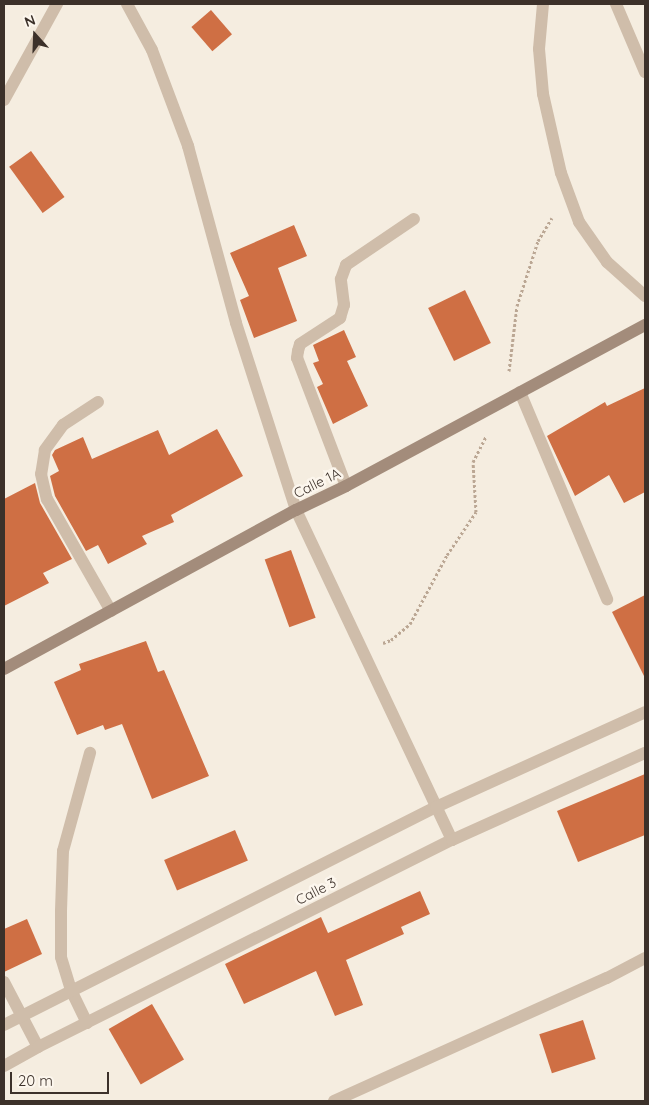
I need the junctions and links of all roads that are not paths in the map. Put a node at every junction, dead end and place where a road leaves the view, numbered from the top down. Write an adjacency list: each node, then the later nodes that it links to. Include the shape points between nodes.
1 (57, 4): 6 (street)
2 (127, 4): 13 (street, via 152,50 188,146 236,323)
3 (544, 4): 8 (street, via 539,49 543,94 561,173 579,222 607,262)
4 (616, 4): 5 (street)
5 (645, 72)
6 (4, 100)
7 (414, 219): 12 (street, via 346,265 341,279 344,305 340,318 300,344 298,351 297,358)
8 (645, 296)
9 (645, 325): 10 (street, Calle 1A)
10 (520, 392): 12 (street, Calle 1A); 14 (street)
11 (98, 402): 15 (street, via 63,425 45,450 41,474 47,499)
12 (346, 486): 13 (street, Calle 1A)
13 (296, 510): 15 (street, Calle 1A); 20 (street)
14 (607, 598)
15 (111, 611): 16 (street, Calle 1A)
16 (4, 669)
17 (645, 712): 20 (street, Calle 3)
18 (645, 752): 21 (street, Calle 3)
19 (90, 753): 24 (street, via 63,851 61,957)
20 (436, 807): 21 (street); 24 (street, Calle 3)
21 (452, 840): 26 (street, Calle 3)
22 (645, 958): 30 (street)
23 (4, 982): 25 (street)
24 (71, 990): 25 (street, Calle 3); 26 (street)
25 (21, 1014): 27 (street, Calle 3); 28 (street)
26 (87, 1023): 28 (street, Calle 3)
27 (4, 1025)
28 (38, 1046): 29 (street, Calle 3)
29 (4, 1066)
30 (334, 1101)

